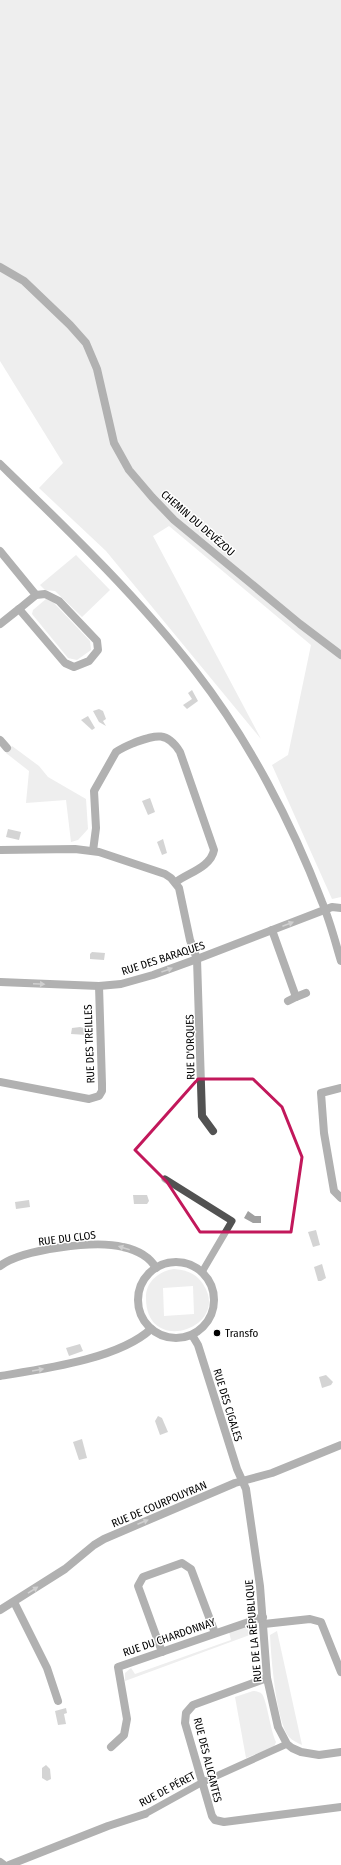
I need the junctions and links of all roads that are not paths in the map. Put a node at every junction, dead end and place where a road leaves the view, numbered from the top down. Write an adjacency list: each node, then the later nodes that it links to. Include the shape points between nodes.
1 (0, 267): 7 (street, CHEMIN DU DEVÉZOU, via 24,281 86,343 97,369 114,443 130,470 152,497 192,535)
2 (0, 464): 14 (street, via 129,593 197,673 262,775 303,857)
3 (0, 551): 4 (street)
4 (36, 594): 5 (street); 5 (street, via 54,597 97,641 98,650 94,657 79,666 74,667 65,663)
5 (19, 609): 6 (street)
6 (0, 624)
7 (341, 655)
8 (0, 740): 9 (street)
9 (8, 748)
10 (0, 850): 11 (street)
11 (93, 850): 12 (street, via 165,874); 12 (street, via 96,828 94,791 116,752 153,736 169,739 180,752 214,850 211,860)
12 (176, 882): 16 (street, via 190,940)
13 (341, 908): 14 (street, RUE DES BARAQUES, via 332,907)
14 (325, 910): 15 (street, RUE DES BARAQUES, one-way to 14); 17 (street)
15 (272, 930): 16 (street, RUE DES BARAQUES); 21 (street)
16 (198, 959): 19 (street, RUE DES BARAQUES, one-way to 16, via 136,980); 25 (street, RUE D'ORQUES, via 202,1116)
17 (341, 961)
18 (0, 982): 19 (street, RUE DES BARAQUES, one-way to 19)
19 (99, 986): 23 (street, RUE DES TREILLES, via 102,1091 98,1096 89,1099)
20 (306, 993): 21 (street)
21 (296, 997): 22 (street)
22 (288, 1000)
23 (0, 1082)
24 (341, 1088): 27 (street, via 321,1093 334,1191)
25 (213, 1131)
26 (165, 1179): 30 (street, via 232,1221)
27 (341, 1198)
28 (0, 1266): 29 (street, RUE DU CLOS, one-way to 28, via 148,1258 124,1247 94,1244 31,1253)
29 (156, 1268): 30 (street, via 165,1264 183,1263); 31 (street, via 142,1284 139,1295 142,1315)
30 (202, 1272): 32 (street, via 212,1288 213,1309 208,1320)
31 (151, 1329): 32 (street, via 171,1338); 33 (street, one-way to 31, via 93,1357 135,1341)
32 (192, 1335): 35 (street, RUE DES CIGALES, via 198,1345 237,1469)
33 (0, 1376)
34 (341, 1445): 35 (street, RUE DE COURPOUYRAN, via 278,1471)
35 (244, 1481): 36 (street, RUE DE COURPOUYRAN, one-way to 35, via 65,1569 104,1539); 38 (street, RUE DE LA RÉPUBLIQUE)
36 (14, 1602): 37 (street, RUE DE COURPOUYRAN); 43 (street, via 47,1668)
37 (0, 1610)
38 (264, 1621): 39 (street, RUE DU CHARDONNAY); 41 (street, via 310,1619 320,1622); 42 (street, RUE DE LA RÉPUBLIQUE)
39 (215, 1633): 40 (street, RUE DU CHARDONNAY); 40 (street, via 191,1569 182,1563 143,1577 138,1586)
40 (162, 1652): 45 (street, RUE DU CHARDONNAY, via 118,1667 127,1719 124,1735)
41 (341, 1672)
42 (267, 1678): 44 (street, RUE DE LA RÉPUBLIQUE, via 278,1727); 47 (street, RUE DES ALICANTES, via 189,1708 185,1723)
43 (58, 1701)
44 (287, 1744): 46 (street, via 311,1755); 47 (street, RUE DE PÉRET)
45 (111, 1747)
46 (341, 1752)
47 (201, 1783): 48 (street, RUE DES ALICANTES, via 209,1812 215,1820 220,1821); 49 (street, RUE DE PÉRET)
48 (341, 1807)
49 (145, 1814): 52 (street, RUE DE PÉRET)
50 (0, 1862): 51 (street)
51 (4, 1865)
52 (9, 1865)

